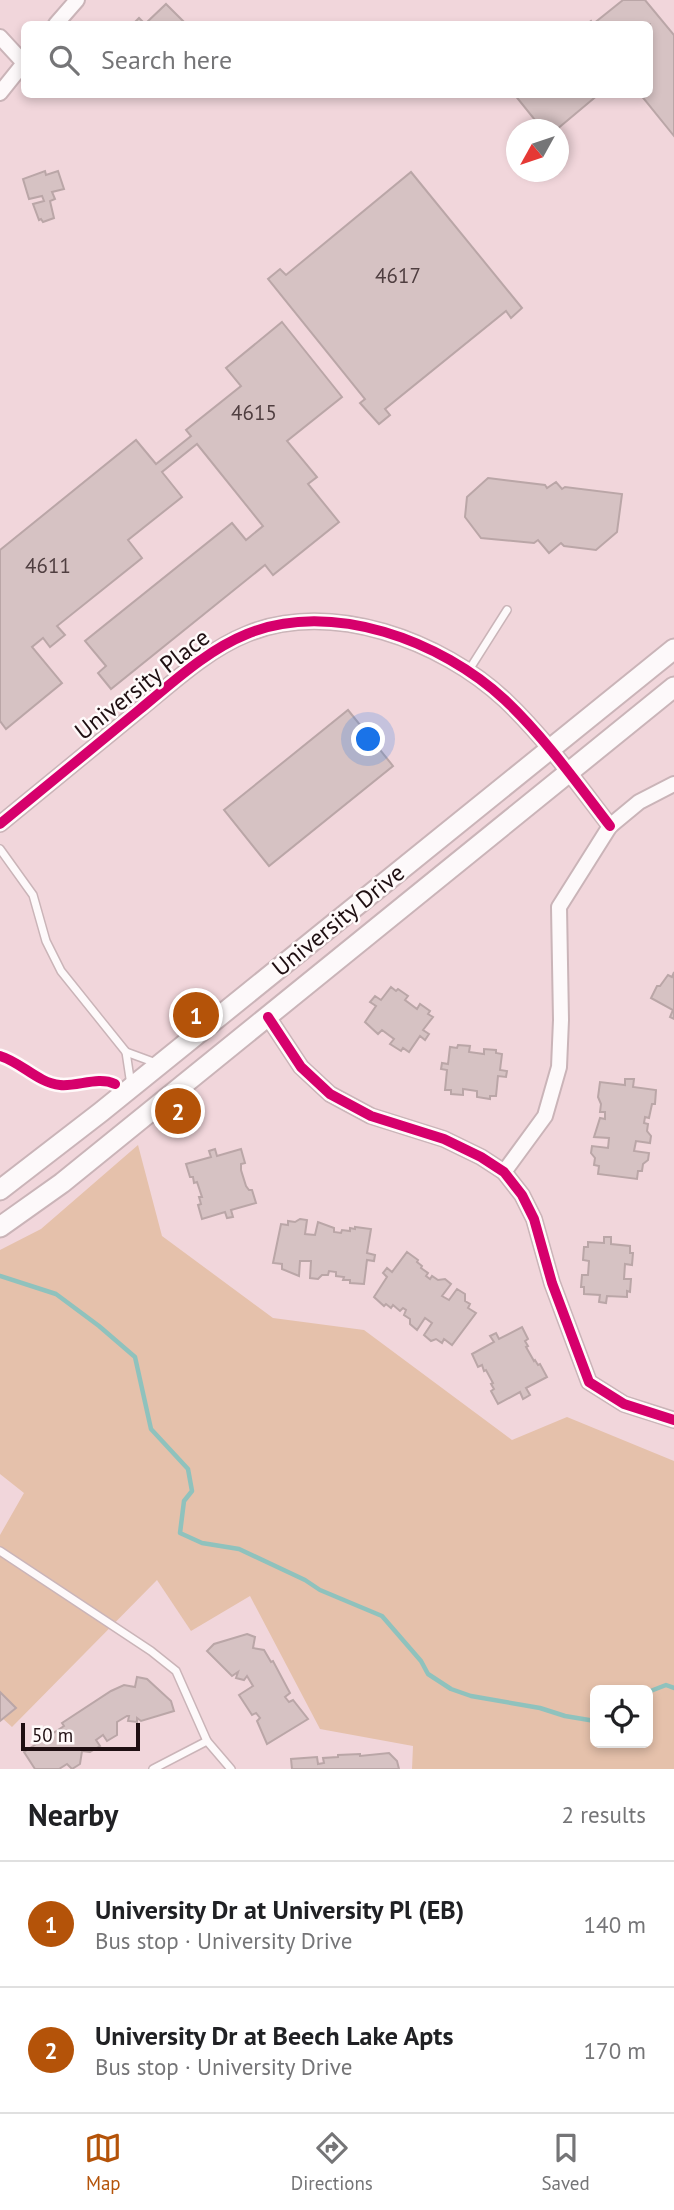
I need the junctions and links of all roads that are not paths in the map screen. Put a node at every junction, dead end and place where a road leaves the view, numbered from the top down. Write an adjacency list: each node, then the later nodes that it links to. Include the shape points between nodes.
1 (77, 0): 2 (street)
2 (59, 21)
3 (0, 37): 4 (street)
4 (21, 60)
5 (21, 67): 6 (street)
6 (0, 93)
7 (507, 610): 9 (lane)
8 (674, 649): 11 (main road, University Drive)
9 (469, 670): 11 (street, University Place, via 505,700); 14 (street, University Place, via 404,639 352,624 278,624 247,634 167,688)
10 (674, 687): 12 (main road, University Drive)
11 (549, 749): 12 (street, University Place); 19 (main road, University Drive)
12 (569, 774): 15 (street, University Place); 17 (main road, University Drive)
13 (674, 784): 15 (street, via 639,802)
14 (0, 824)
15 (611, 826): 21 (street, via 559,906 558,1067 545,1116)
16 (0, 849): 18 (lane, via 33,895 46,941 61,971)
17 (268, 1017): 21 (street, via 301,1067 330,1094 371,1116 443,1139); 23 (main road, University Drive, via 62,1183)
18 (126, 1052): 19 (lane); 20 (lane)
19 (160, 1065): 20 (main road, University Drive)
20 (131, 1087): 22 (main road, University Drive)
21 (505, 1172): 24 (street, via 534,1219 589,1382 624,1404)
22 (0, 1190)
23 (0, 1227)
24 (674, 1420)
25 (0, 1551): 26 (lane, via 176,1671)
26 (207, 1741): 27 (lane); 28 (lane)
27 (153, 1769)
28 (231, 1769)

